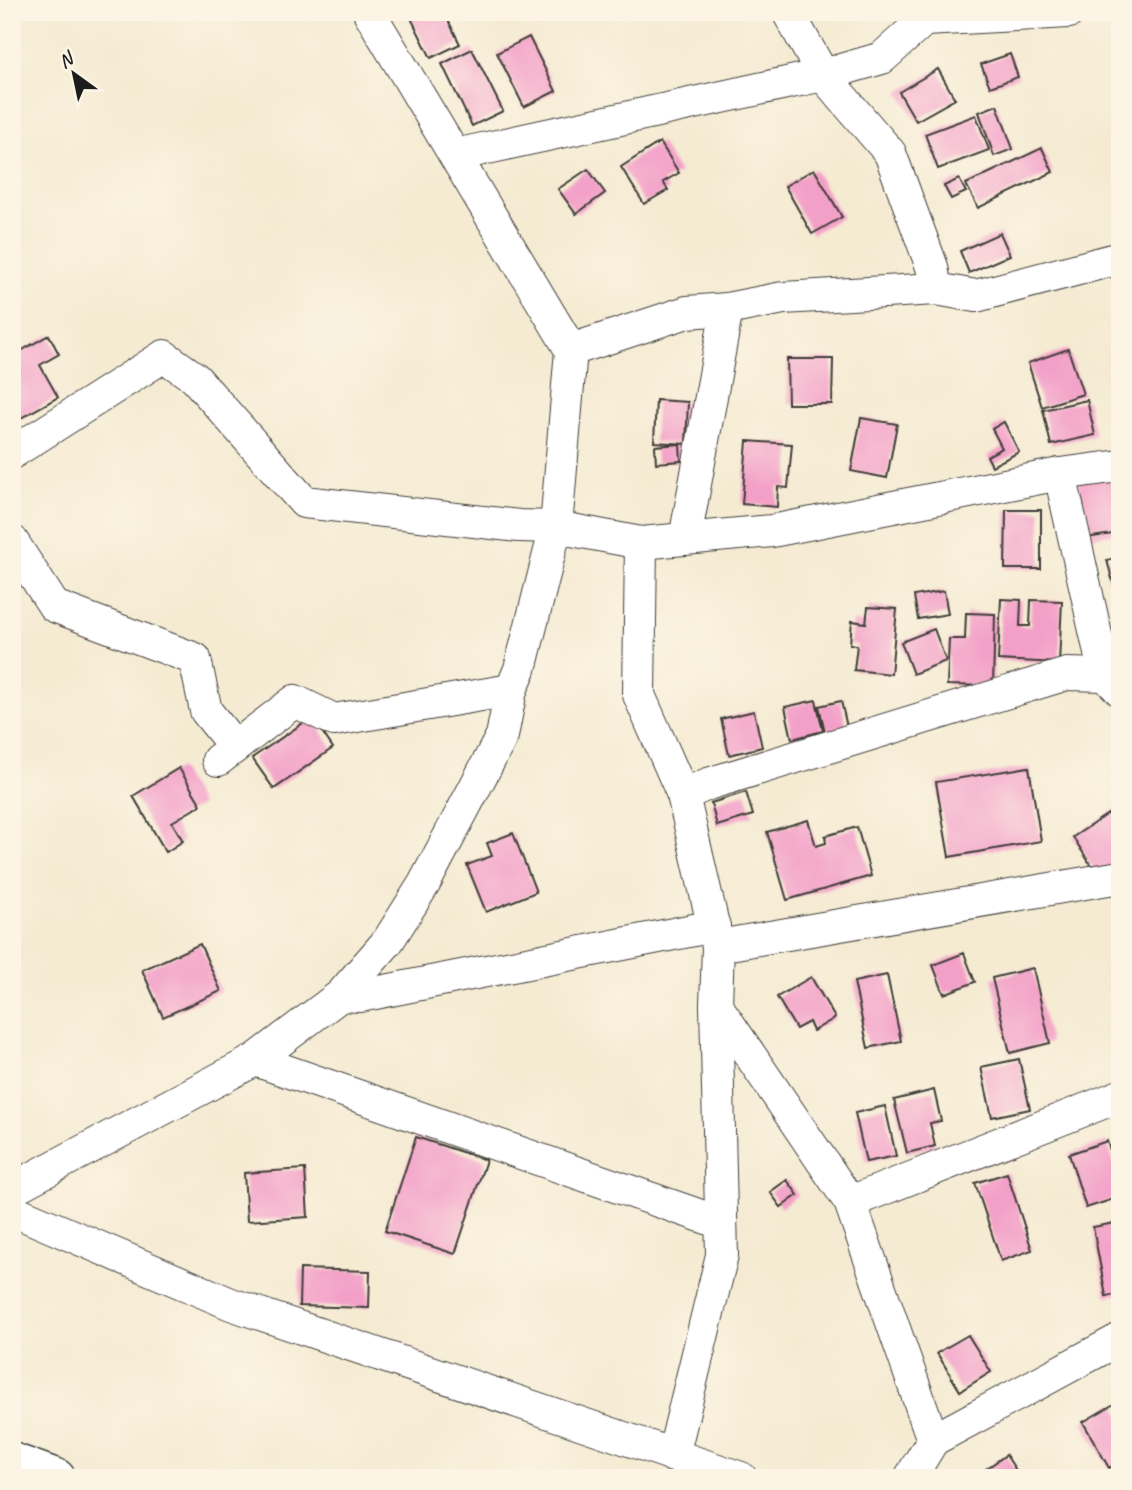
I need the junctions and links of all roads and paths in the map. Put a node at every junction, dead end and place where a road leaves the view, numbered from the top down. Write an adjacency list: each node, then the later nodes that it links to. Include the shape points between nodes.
1 (369, 12): 6 (street)
2 (788, 12): 5 (street)
3 (1069, 12): 4 (street)
4 (929, 16): 5 (street, via 882,58)
5 (822, 75): 6 (street); 8 (street, via 890,153)
6 (455, 155): 10 (street)
7 (1120, 258): 8 (street, via 976,296)
8 (936, 289): 9 (street, via 783,298)
9 (727, 309): 10 (street, via 687,312); 15 (street)
10 (571, 350): 14 (street)
11 (12, 453): 14 (street, via 164,356 195,378 304,502)
12 (1120, 466): 13 (street)
13 (1060, 474): 15 (street, via 772,531); 18 (street)
14 (556, 527): 17 (street); 19 (street)
15 (685, 539): 17 (street)
16 (12, 541): 19 (street, via 54,606 195,659 206,711 227,754 295,701 334,720)
17 (641, 543): 20 (street, via 639,695)
18 (1112, 683): 20 (street, via 1067,674 722,779)
19 (511, 690): 23 (street, via 502,736 424,884 387,941)
20 (683, 795): 22 (street)
21 (1120, 877): 22 (street)
22 (716, 936): 23 (street, via 360,996); 24 (street)
23 (341, 995): 25 (street)
24 (716, 1006): 28 (street); 30 (street)
25 (255, 1060): 27 (street); 30 (street)
26 (1120, 1096): 28 (street)
27 (12, 1189)
28 (850, 1202): 32 (street)
29 (12, 1210): 33 (street, via 230,1304)
30 (721, 1223): 33 (street, via 722,1255)
31 (1120, 1339): 32 (street)
32 (933, 1440): 35 (street)
33 (673, 1456): 34 (street)
34 (741, 1478)
35 (910, 1478)

